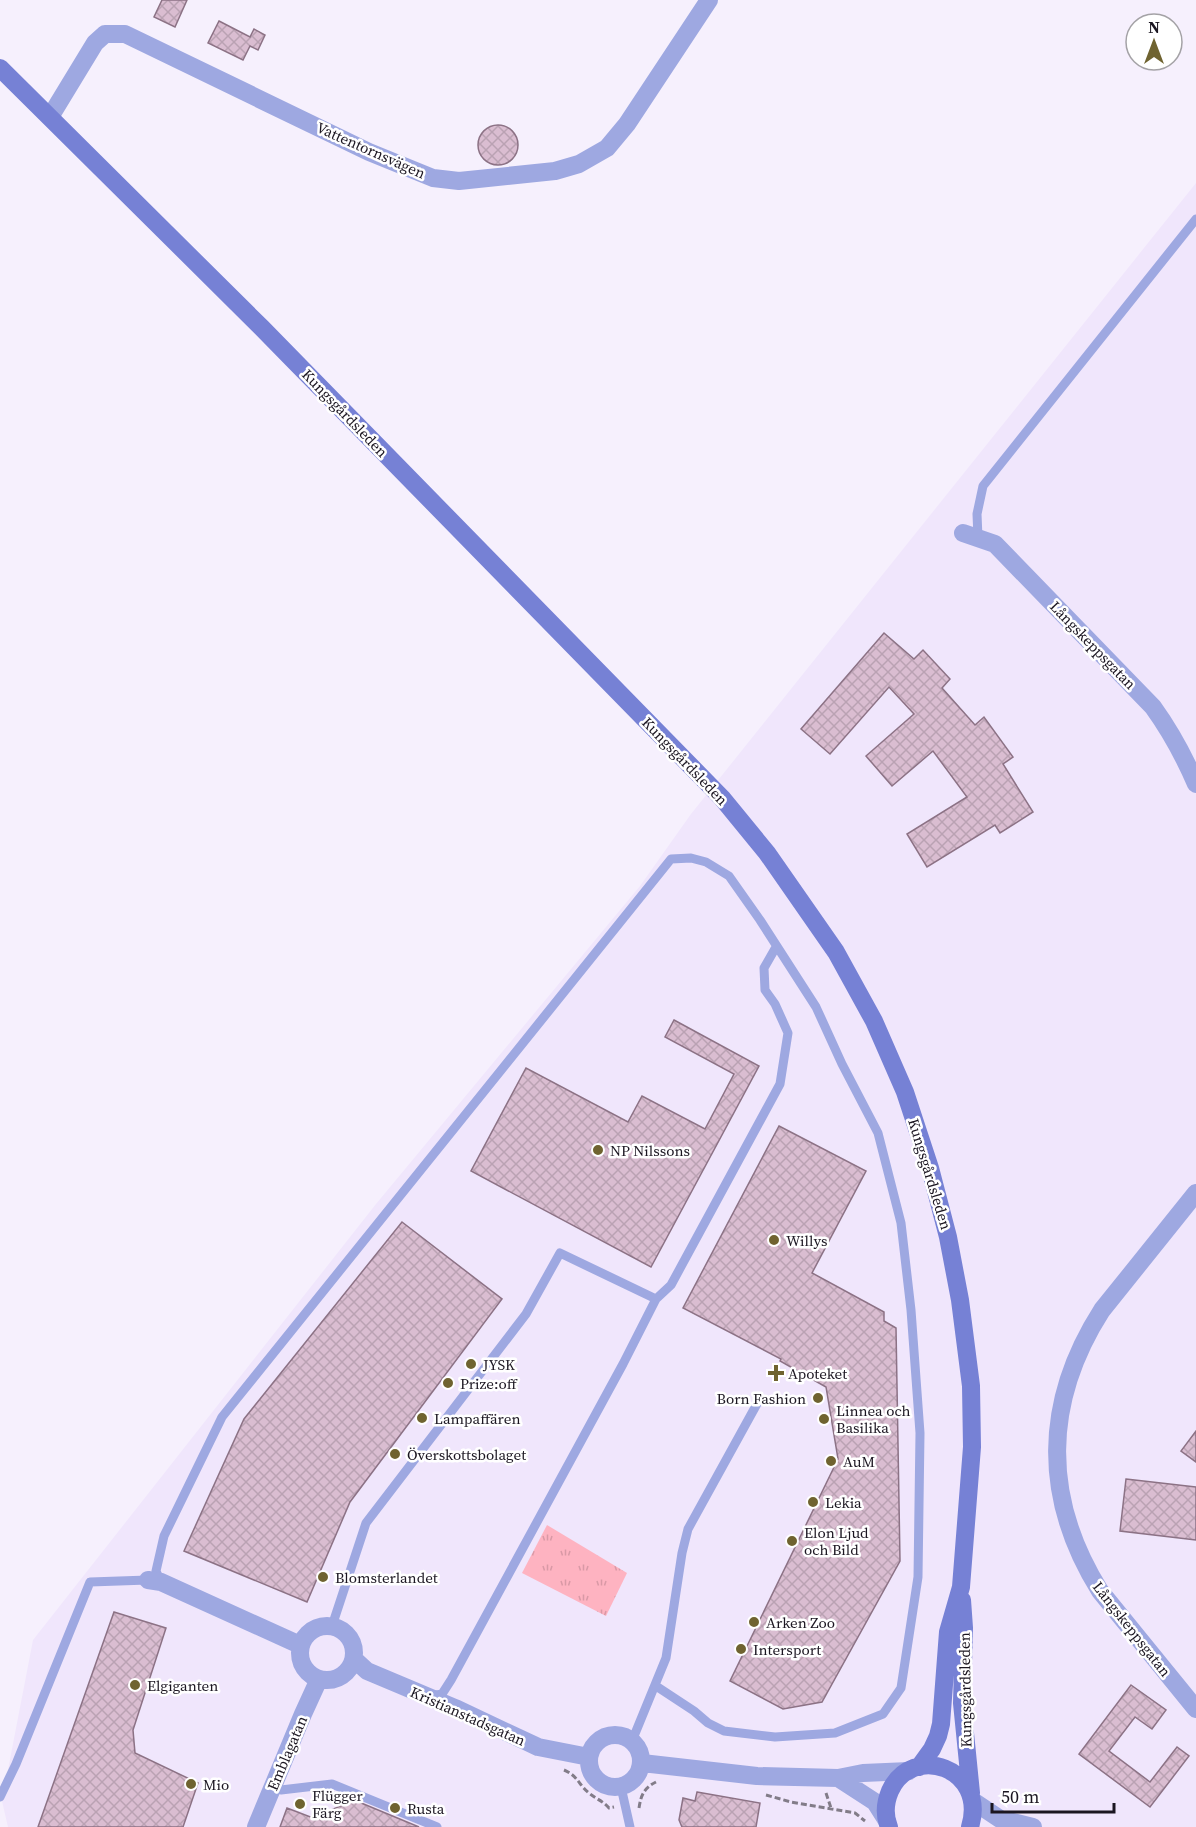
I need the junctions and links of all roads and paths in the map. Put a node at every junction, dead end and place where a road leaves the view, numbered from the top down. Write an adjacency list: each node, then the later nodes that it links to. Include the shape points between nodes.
1 (709, 0): 4 (street, Vattentornsvägen, via 607,148 579,164 555,171 459,181 433,178 369,152 125,34 105,34 95,43)
2 (0, 68): 4 (main road, Kungsgårdsleden)
3 (0, 82): 4 (main road, Kungsgårdsleden)
4 (50, 117): 13 (main road, Kungsgårdsleden, via 722,798 767,853 836,952 874,1021 905,1092 948,1237 971,1386 972,1447)
5 (1196, 219): 6 (lane, via 983,486)
6 (970, 536): 7 (street, Långskeppsgatan, via 995,544 1153,707 1185,757)
7 (1196, 784)
8 (776, 947): 10 (lane, via 764,968 765,990 788,1033 780,1084 671,1285); 12 (lane, via 729,876 706,862 671,859 222,1417 164,1536); 19 (lane, via 816,1007 878,1133 901,1223 920,1433 918,1577 901,1688 883,1714 835,1733 775,1737 724,1731)
9 (1196, 1193): 22 (street, Långskeppsgatan, via 1089,1331 1071,1369 1062,1401 1056,1450 1065,1516 1087,1570)
10 (656, 1299): 14 (lane, via 561,1253 526,1314 366,1523); 18 (lane)
11 (758, 1402): 19 (lane, via 688,1529 666,1658)
12 (155, 1581): 15 (street); 33 (lane, via 90,1582)
13 (961, 1587): 26 (main road, Kungsgårdsleden, via 948,1632 938,1736); 34 (main road, Kungsgårdsleden, via 962,1703)
14 (333, 1626): 15 (street, via 309,1631); 16 (street, via 352,1642)
15 (300, 1645): 17 (street, via 305,1670)
16 (354, 1659): 17 (street, via 344,1674); 20 (street, Kristianstadsgatan, via 367,1671)
17 (320, 1679): 38 (street, Emblagatan)
18 (451, 1680): 20 (lane, via 442,1694); 21 (lane, via 448,1694)
19 (656, 1686): 23 (lane)
20 (426, 1697): 21 (street, Kristianstadsgatan)
21 (455, 1708): 24 (street, Kristianstadsgatan, via 538,1747)
22 (1196, 1709)
23 (632, 1741): 24 (street, via 620,1735 606,1736 595,1744); 25 (street)
24 (589, 1757): 29 (street, via 590,1771 599,1782)
25 (642, 1763): 27 (street, via 757,1776); 29 (street, via 635,1779)
26 (914, 1769): 27 (street); 34 (main road, via 929,1766 950,1770 966,1784); 37 (main road, Kungsgårdsleden, via 899,1778 887,1798)
27 (838, 1778): 37 (street, via 875,1802)
28 (662, 1781): 36 (path, via 647,1787)
29 (621, 1787): 40 (lane)
30 (281, 1790): 39 (lane, via 332,1784)
31 (826, 1792): 35 (path)
32 (761, 1794): 35 (path)
33 (0, 1797)
34 (972, 1797): 41 (main road, Kungsgårdsleden, via 974,1814); 42 (street, via 1000,1819)
35 (831, 1808): 37 (path)
36 (639, 1812)
37 (882, 1825)
38 (256, 1827)
39 (437, 1827)
40 (630, 1827)
41 (970, 1827)
42 (1033, 1827)

